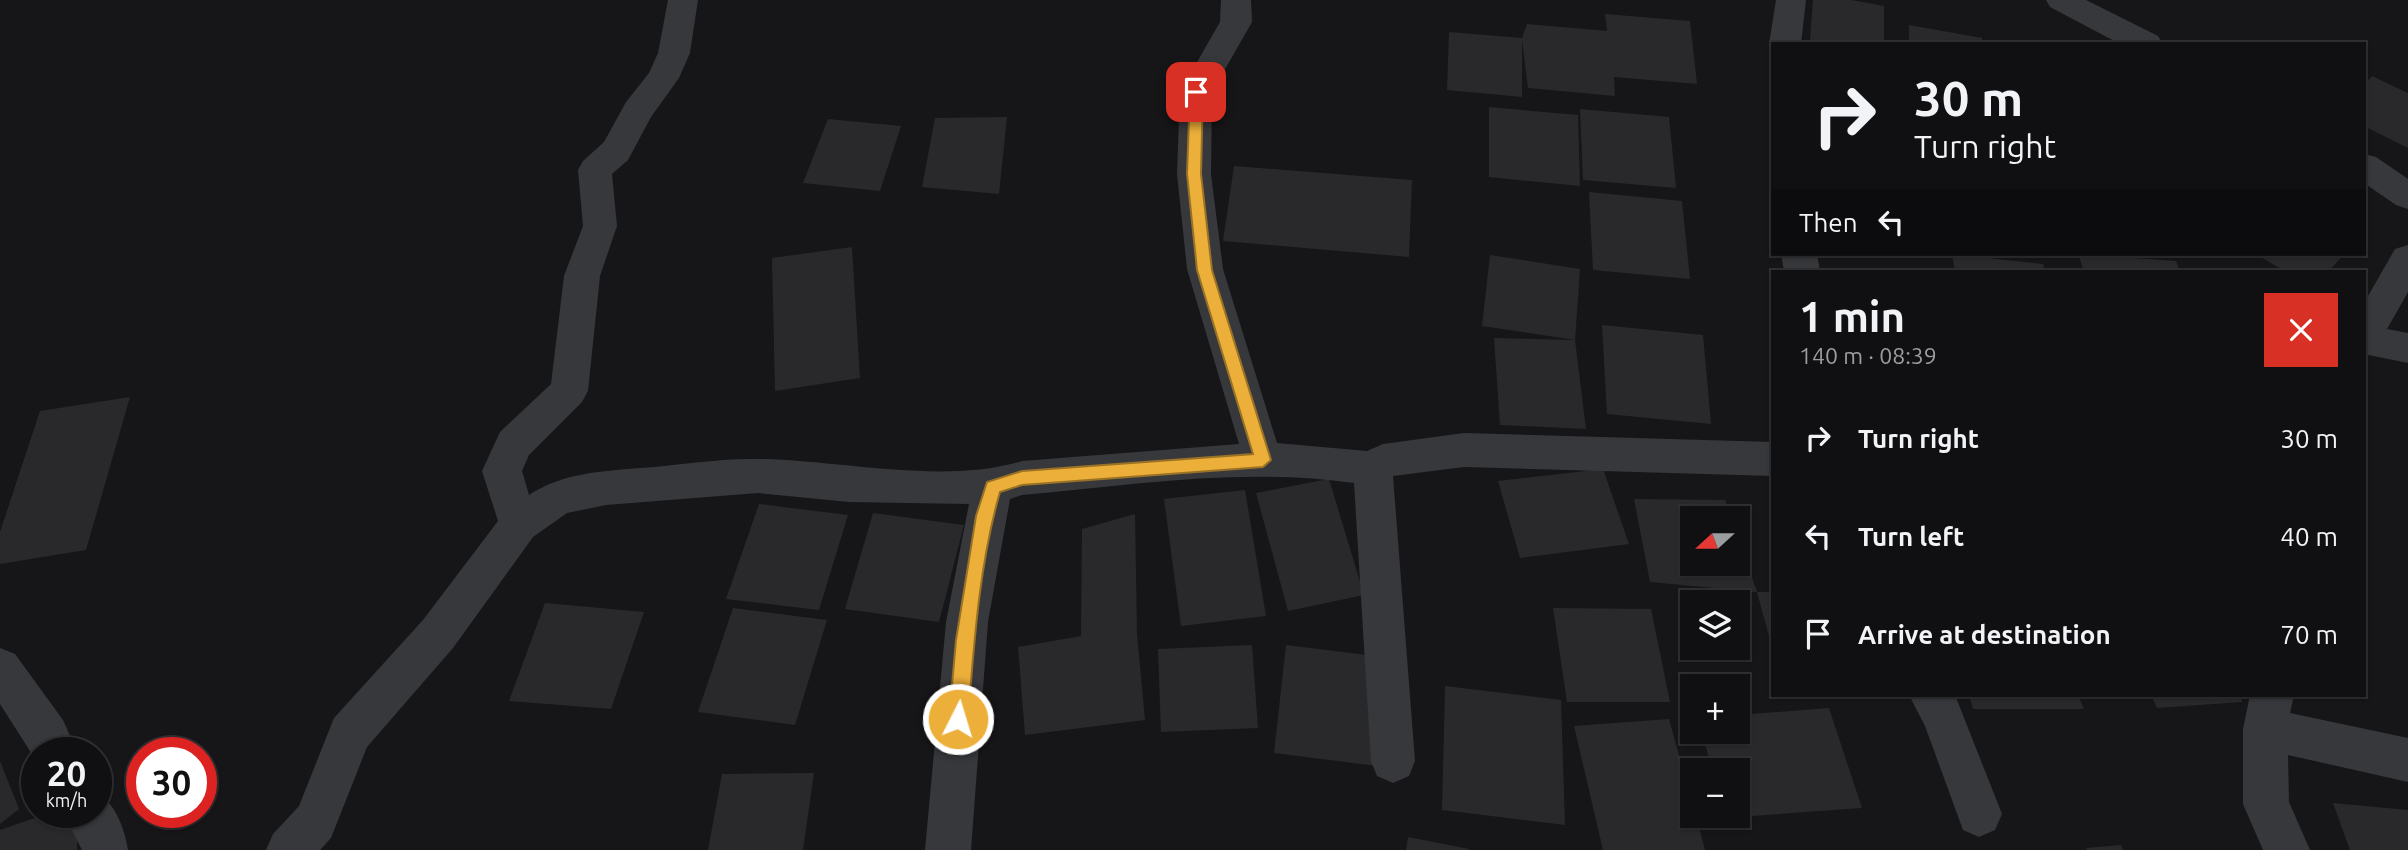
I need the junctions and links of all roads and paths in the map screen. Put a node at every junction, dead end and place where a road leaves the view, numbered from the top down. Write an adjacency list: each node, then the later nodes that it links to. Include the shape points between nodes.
1 (683, 0): 17 (street, via 674,53 663,78 638,110 616,151 595,170 600,226 582,275 569,391 514,444 502,471)
2 (1236, 0): 14 (street, via 1236,22 1196,92 1194,174 1205,270)
3 (1791, 0): 5 (street)
4 (2061, 0): 6 (street)
5 (1785, 42)
6 (2143, 42)
7 (2366, 167): 8 (street)
8 (2408, 196)
9 (2408, 259): 10 (street)
10 (2366, 334)
11 (2366, 338): 12 (street)
12 (2408, 348)
13 (1771, 459): 15 (street, via 1464,450 1383,461)
14 (1263, 460): 15 (street, via 1332,461); 16 (street, via 1022,478)
15 (1374, 469): 23 (street)
16 (993, 487): 17 (street, via 849,485 758,476 680,481 558,497); 28 (street, via 965,640)
17 (519, 524): 27 (street, via 438,634 350,733 315,822)
18 (0, 668): 21 (street)
19 (1932, 697): 24 (street)
20 (2269, 712): 22 (street); 29 (street, via 2266,804)
21 (48, 737)
22 (2408, 760)
23 (1393, 761)
24 (1979, 814)
25 (98, 828): 26 (street)
26 (104, 850)
27 (289, 850)
28 (948, 850)
29 (2287, 850)

